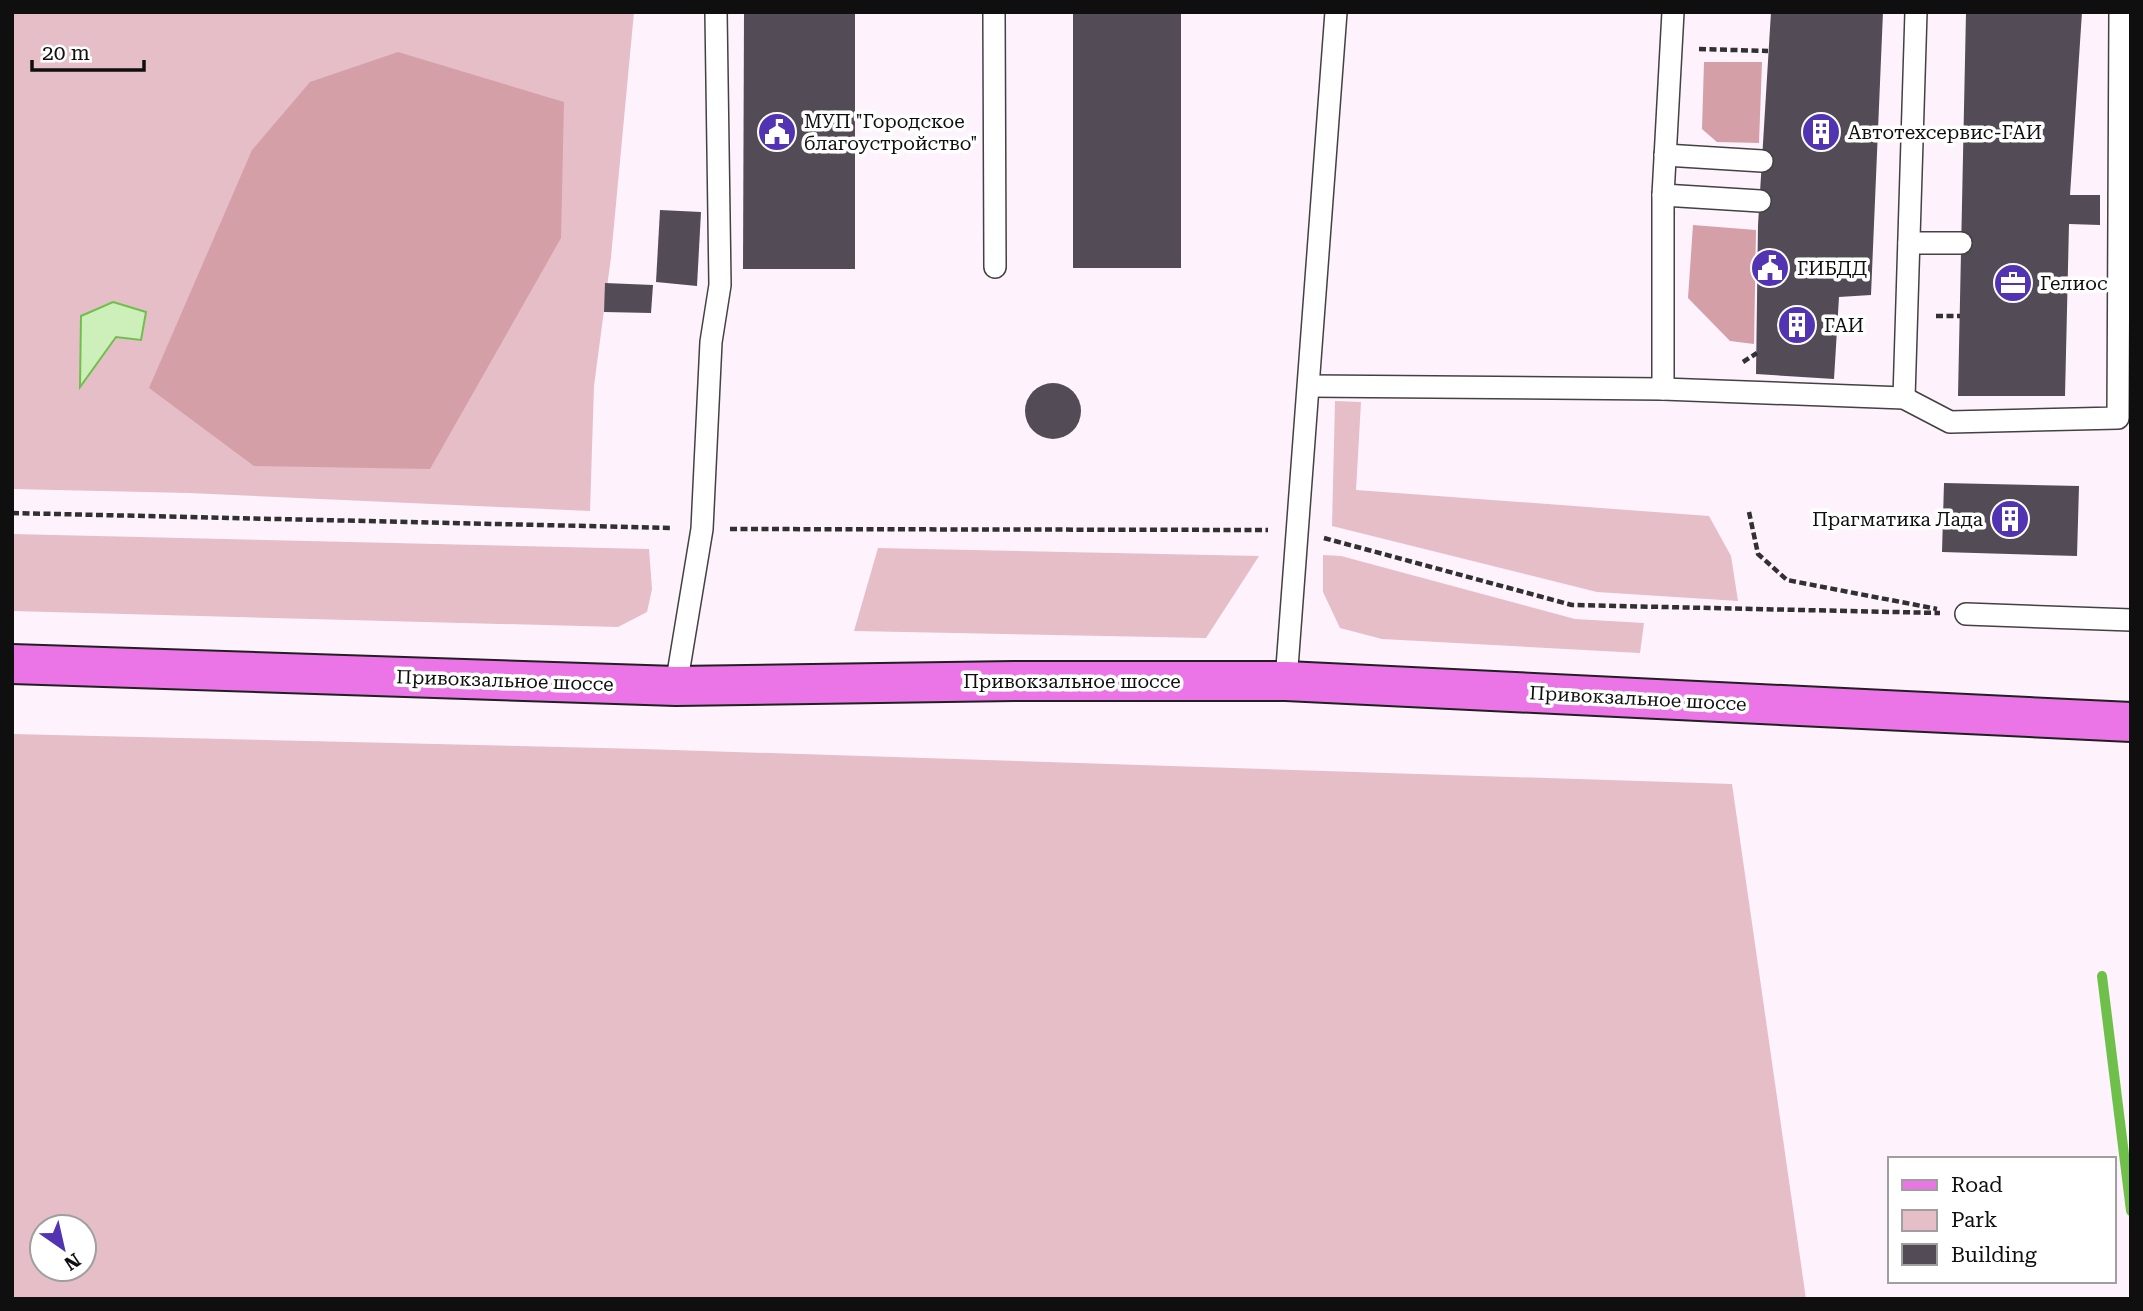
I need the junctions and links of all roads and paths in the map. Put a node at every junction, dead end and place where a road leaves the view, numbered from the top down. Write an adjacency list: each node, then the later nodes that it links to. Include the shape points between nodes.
1 (716, 12): 21 (lane, via 720,285 711,342)
2 (994, 12): 15 (lane)
3 (1336, 12): 16 (lane)
4 (1673, 12): 7 (lane)
5 (1916, 12): 13 (lane)
6 (2120, 12): 18 (lane, via 2118,418 1950,422)
7 (1671, 49): 8 (path); 9 (lane)
8 (1768, 51)
9 (1665, 155): 10 (lane); 11 (lane)
10 (1762, 161)
11 (1663, 195): 12 (lane); 17 (lane)
12 (1759, 201)
13 (1909, 243): 14 (lane); 18 (lane)
14 (1961, 243)
15 (995, 267)
16 (1309, 386): 17 (lane); 22 (lane)
17 (1663, 389): 18 (lane)
18 (1904, 398)
19 (1749, 512): 23 (path, via 1758,554 1787,580)
20 (12, 513): 21 (path)
21 (702, 529): 22 (path); 27 (lane)
22 (1296, 530): 23 (path, via 1572,605); 26 (lane)
23 (1966, 614): 24 (lane)
24 (2131, 620)
25 (12, 664): 27 (main road, Привокзальное шоссе)
26 (1286, 681): 27 (main road, Привокзальное шоссе); 28 (main road, Привокзальное шоссе)
27 (676, 686)
28 (2131, 722)

